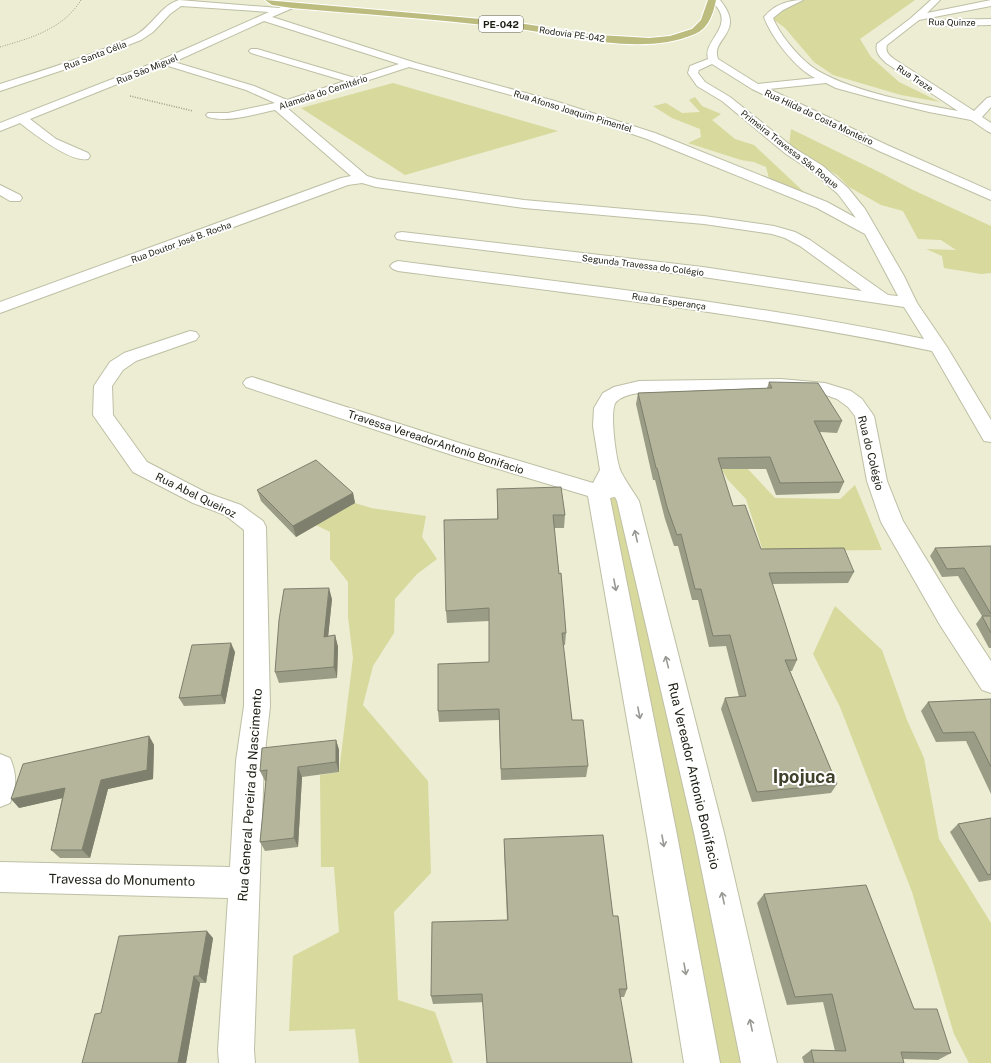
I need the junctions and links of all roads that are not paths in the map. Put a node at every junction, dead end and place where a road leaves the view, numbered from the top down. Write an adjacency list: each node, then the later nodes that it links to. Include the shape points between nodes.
1 (269, 0): 6 (main road, Rodovia PE-042 / PE-042)
2 (713, 0): 6 (main road, Rodovia PE-042 / PE-042, via 706,22 690,34 644,41); 13 (street, via 721,6 727,19 712,52)
3 (799, 0): 15 (street, via 768,17 771,25 799,61 815,74)
4 (936, 0): 9 (street)
5 (991, 3): 9 (street)
6 (292, 5): 7 (street, Rua São Miguel)
7 (279, 10): 8 (street, Rua São Miguel); 18 (street, Rua Santa Célia, via 179,3 138,38)
8 (265, 18): 12 (street, Rua São Miguel); 14 (street, Rua Afonso Joaquim Pimentel)
9 (915, 19): 10 (street, Rua Quinze, via 942,24); 22 (street, Rua Treze, via 882,44 883,55)
10 (991, 22)
11 (254, 51): 16 (street)
12 (165, 62): 20 (street, via 250,88); 23 (street, Rua São Miguel)
13 (714, 62): 17 (street, Rua Hilda da Costa Monteiro); 31 (street, Primeira Travessa São Roque, via 694,68 693,73 697,80 832,180 860,212)
14 (409, 64): 16 (street, Alameda do Cemitério); 31 (street, Rua Afonso Joaquim Pimentel, via 551,103 651,136 822,205)
15 (828, 80): 17 (street); 22 (street, via 880,97)
16 (354, 82): 20 (street, Alameda do Cemitério)
17 (756, 87): 29 (street, Rua Hilda da Costa Monteiro)
18 (0, 88)
19 (991, 101): 22 (street)
20 (282, 105): 21 (street, Alameda do Cemitério, via 228,116); 27 (street)
21 (212, 116)
22 (975, 117): 25 (street, Rua Treze)
23 (21, 118): 24 (street, Rua São Miguel); 26 (street, via 52,142)
24 (0, 127)
25 (991, 129)
26 (84, 156)
27 (362, 179): 34 (street, via 524,204 704,220 774,230 790,234 806,243); 36 (street, Rua Doutor José B. Rocha, via 339,184)
28 (0, 189): 30 (street)
29 (991, 196)
30 (15, 198)
31 (870, 231): 35 (street, Primeira Travessa São Roque)
32 (402, 236): 34 (street, Segunda Travessa do Colégio, via 703,272)
33 (398, 266): 38 (street, Rua da Esperança, via 756,314 852,329)
34 (882, 298): 35 (street)
35 (908, 303): 38 (street)
36 (0, 308)
37 (190, 336): 43 (street, Rua Abel Queiroz, via 130,357 116,366 103,386 103,415 140,467 200,498 233,510)
38 (938, 347): 40 (street)
39 (252, 383): 42 (street, Travessa VereadorAntonio Bonifacio, via 459,450)
40 (985, 416): 41 (street)
41 (991, 436)
42 (610, 484): 44 (street, Rua do Colégio, via 603,426 604,408 610,397 621,391 639,387 781,385 825,389 844,395 855,403 864,416 877,481 892,522 949,618); 50 (street, one-way to 50, via 661,828); 51 (street, Rua Vereador Antonio Bonifacio, one-way to 42, via 709,833 628,500)
43 (256, 527): 48 (street, Rua General Pereira da Nascimento, via 257,706 250,761)
44 (991, 682)
45 (0, 767): 46 (street)
46 (0, 793)
47 (0, 877): 48 (street, Travessa do Monumento)
48 (244, 883): 49 (street, Rua General Pereira da Nascimento)
49 (236, 1059)
50 (702, 1063)
51 (759, 1063)

